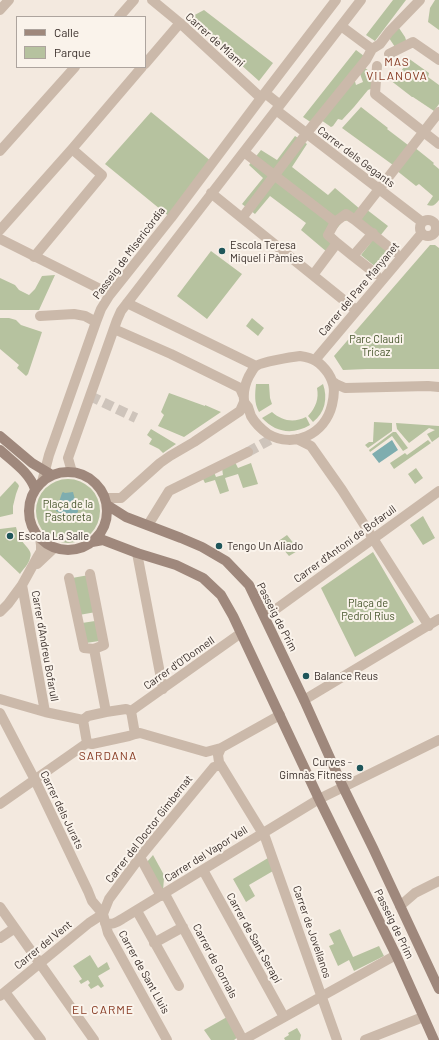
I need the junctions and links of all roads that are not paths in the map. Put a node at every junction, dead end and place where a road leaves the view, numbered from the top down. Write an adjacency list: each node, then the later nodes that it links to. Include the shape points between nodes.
1 (9, 0): 7 (street)
2 (134, 0): 8 (street)
3 (152, 0): 9 (street, Carrer de Miami)
4 (336, 0): 19 (street, Passeig de Misericòrdia)
5 (360, 0): 10 (street)
6 (420, 0): 11 (street)
7 (0, 10)
8 (120, 16)
9 (180, 23): 15 (street); 19 (street, Carrer de Miami)
10 (341, 26): 11 (street); 20 (street)
11 (376, 47): 12 (street); 13 (street)
12 (389, 54): 14 (street, via 413,42); 16 (street, via 385,62)
13 (366, 60): 16 (street); 23 (street)
14 (439, 60)
15 (146, 63)
16 (377, 66): 22 (street, via 375,94)
17 (74, 68): 26 (street)
18 (141, 68): 25 (street)
19 (261, 98): 20 (street); 20 (street); 46 (street, Passeig de Misericòrdia)
20 (276, 110): 23 (street, Carrer dels Gegants); 27 (street)
21 (439, 112): 22 (street)
22 (424, 132): 24 (street); 29 (street)
23 (306, 134): 28 (street); 29 (street, Carrer dels Gegants)
24 (439, 144)
25 (72, 150): 36 (street); 43 (street, via 102,175)
26 (0, 151)
27 (244, 152): 28 (street); 30 (street)
28 (275, 176): 31 (street); 33 (street)
29 (380, 190): 32 (street); 34 (street, Carrer dels Gegants)
30 (211, 193): 31 (street); 47 (street)
31 (242, 218): 45 (street)
32 (355, 220): 33 (street, via 346,214); 37 (street)
33 (335, 222): 40 (street, via 328,235)
34 (422, 222): 35 (street, via 429,219); 38 (street)
35 (437, 226): 38 (street, via 429,236)
36 (0, 230)
37 (373, 233): 41 (street); 42 (street)
38 (422, 233): 48 (street, Carrer del Pare Manyanet)
39 (0, 239): 43 (street)
40 (337, 243): 42 (street); 45 (street)
41 (395, 252)
42 (353, 256): 44 (street)
43 (34, 257): 46 (street, via 106,292)
44 (376, 274)
45 (312, 275): 48 (street)
46 (109, 296): 50 (street, Passeig de Misericòrdia)
47 (127, 303): 51 (street); 53 (street)
48 (356, 310): 52 (street, Carrer del Pare Manyanet)
49 (40, 316): 50 (street, via 74,314)
50 (96, 322): 66 (street, Passeig de Misericòrdia, via 49,455)
51 (114, 329): 57 (street, via 240,388); 65 (street, via 68,458)
52 (315, 360): 53 (street, via 300,356); 54 (street, via 321,363)
53 (256, 366): 57 (street, via 245,385)
54 (333, 382): 56 (street); 58 (street)
55 (439, 387): 56 (street)
56 (346, 388): 58 (street)
57 (243, 398): 61 (street, via 254,421 263,431 275,437); 69 (street, via 240,411 165,460 121,498)
58 (334, 398): 59 (street, via 327,418)
59 (314, 433): 61 (street); 62 (street, via 311,439)
60 (0, 436): 66 (street, via 32,463)
61 (297, 439): 62 (street)
62 (312, 446): 72 (street)
63 (0, 450): 67 (street)
64 (248, 452): 70 (street, via 169,491)
65 (72, 472): 66 (street); 69 (street, via 84,475 94,482)
66 (49, 473): 67 (street)
67 (38, 485): 71 (street, via 30,498 28,514 33,530)
68 (439, 491): 72 (street, Carrer d'Antoni de Bofarull)
69 (106, 502): 70 (street, Passeig de Prim, via 126,517); 73 (street, via 106,521)
70 (148, 525): 81 (street, Passeig de Prim, via 202,547 226,561 249,585)
71 (40, 538): 74 (street); 76 (street, via 41,551)
72 (373, 539): 81 (street, Carrer d'Antoni de Bofarull); 83 (street)
73 (92, 542): 74 (street, via 78,549); 75 (street, Passeig de Prim, via 103,540)
74 (54, 548): 76 (street)
75 (137, 553): 84 (street, Passeig de Prim, via 176,565 203,578 221,595); 86 (street)
76 (29, 572): 79 (street)
77 (90, 574): 85 (street, via 104,645)
78 (69, 578): 85 (street, via 84,648)
79 (22, 585): 80 (street); 91 (street, Carrer d'Andreu Bofarull)
80 (0, 612)
81 (265, 617): 88 (street, Passeig de Prim)
82 (439, 619): 83 (street)
83 (429, 626): 88 (street)
84 (241, 633): 86 (street, Carrer d'O'Donnell); 94 (street, Passeig de Prim)
85 (94, 649): 92 (street)
86 (163, 689): 90 (street, Carrer d'O'Donnell)
87 (0, 699): 89 (street)
88 (304, 700): 103 (street, Passeig de Prim)
89 (16, 703): 91 (street); 93 (street, Carrer dels Jurats, via 8,705)
90 (131, 711): 92 (street, via 126,709); 96 (street)
91 (45, 712): 95 (street)
92 (106, 712): 95 (street, via 88,716)
93 (0, 714): 102 (street, Carrer dels Jurats)
94 (280, 715): 99 (street); 104 (street, Passeig de Prim)
95 (83, 720): 98 (street)
96 (135, 734): 98 (street); 100 (street)
97 (439, 740): 103 (street)
98 (87, 743): 102 (street)
99 (221, 748): 100 (street); 101 (street)
100 (206, 752): 101 (street, Carrer de Jovellanos, via 211,755)
101 (217, 766): 106 (street, Carrer de Jovellanos); 107 (street, Carrer del Doctor Gimbernat)
102 (35, 780): 105 (street); 110 (street, Carrer dels Jurats)
103 (343, 787): 104 (street); 113 (street, Passeig de Prim)
104 (319, 799): 106 (street, Carrer del Vapor Vell); 121 (street, Passeig de Prim)
105 (1, 802)
106 (264, 833): 108 (street, Carrer del Vapor Vell); 126 (street, Carrer de Jovellanos)
107 (140, 857): 111 (street, Carrer de Gornals); 112 (street, Carrer del Doctor Gimbernat)
108 (203, 870): 111 (street, Carrer del Vapor Vell); 128 (street, Carrer de Sant Serapi)
109 (439, 881): 113 (street, via 415,893)
110 (88, 891): 112 (street, via 96,898); 116 (street, Carrer dels Jurats)
111 (163, 895): 115 (street, Carrer del Vapor Vell); 117 (street, Carrer de Gornals)
112 (109, 899): 116 (street, Carrer del Doctor Gimbernat)
113 (400, 906): 123 (street, Passeig de Prim)
114 (0, 907): 118 (street)
115 (137, 911): 116 (street, Carrer del Vapor Vell, via 115,923 109,924); 120 (street)
116 (104, 919): 122 (street, Carrer del Vent, via 89,923); 131 (street, Carrer de Sant Lluis, via 108,933)
117 (183, 927): 120 (street); 132 (street, Carrer de Gornals)
118 (15, 928): 119 (street); 122 (street)
119 (0, 938)
120 (154, 943): 124 (street)
121 (396, 955): 126 (street); 127 (street, Passeig de Prim)
122 (40, 963): 125 (street, Carrer del Vent); 130 (street)
123 (438, 983)
124 (179, 986)
125 (2, 994): 129 (street)
126 (322, 996): 128 (street); 133 (street, Carrer de Jovellanos)
127 (423, 1016): 134 (street); 135 (street, Passeig de Prim)
128 (284, 1017): 132 (street)
129 (41, 1040)
130 (94, 1040)
131 (167, 1040)
132 (243, 1040)
133 (337, 1040)
134 (365, 1040)
135 (434, 1040)

